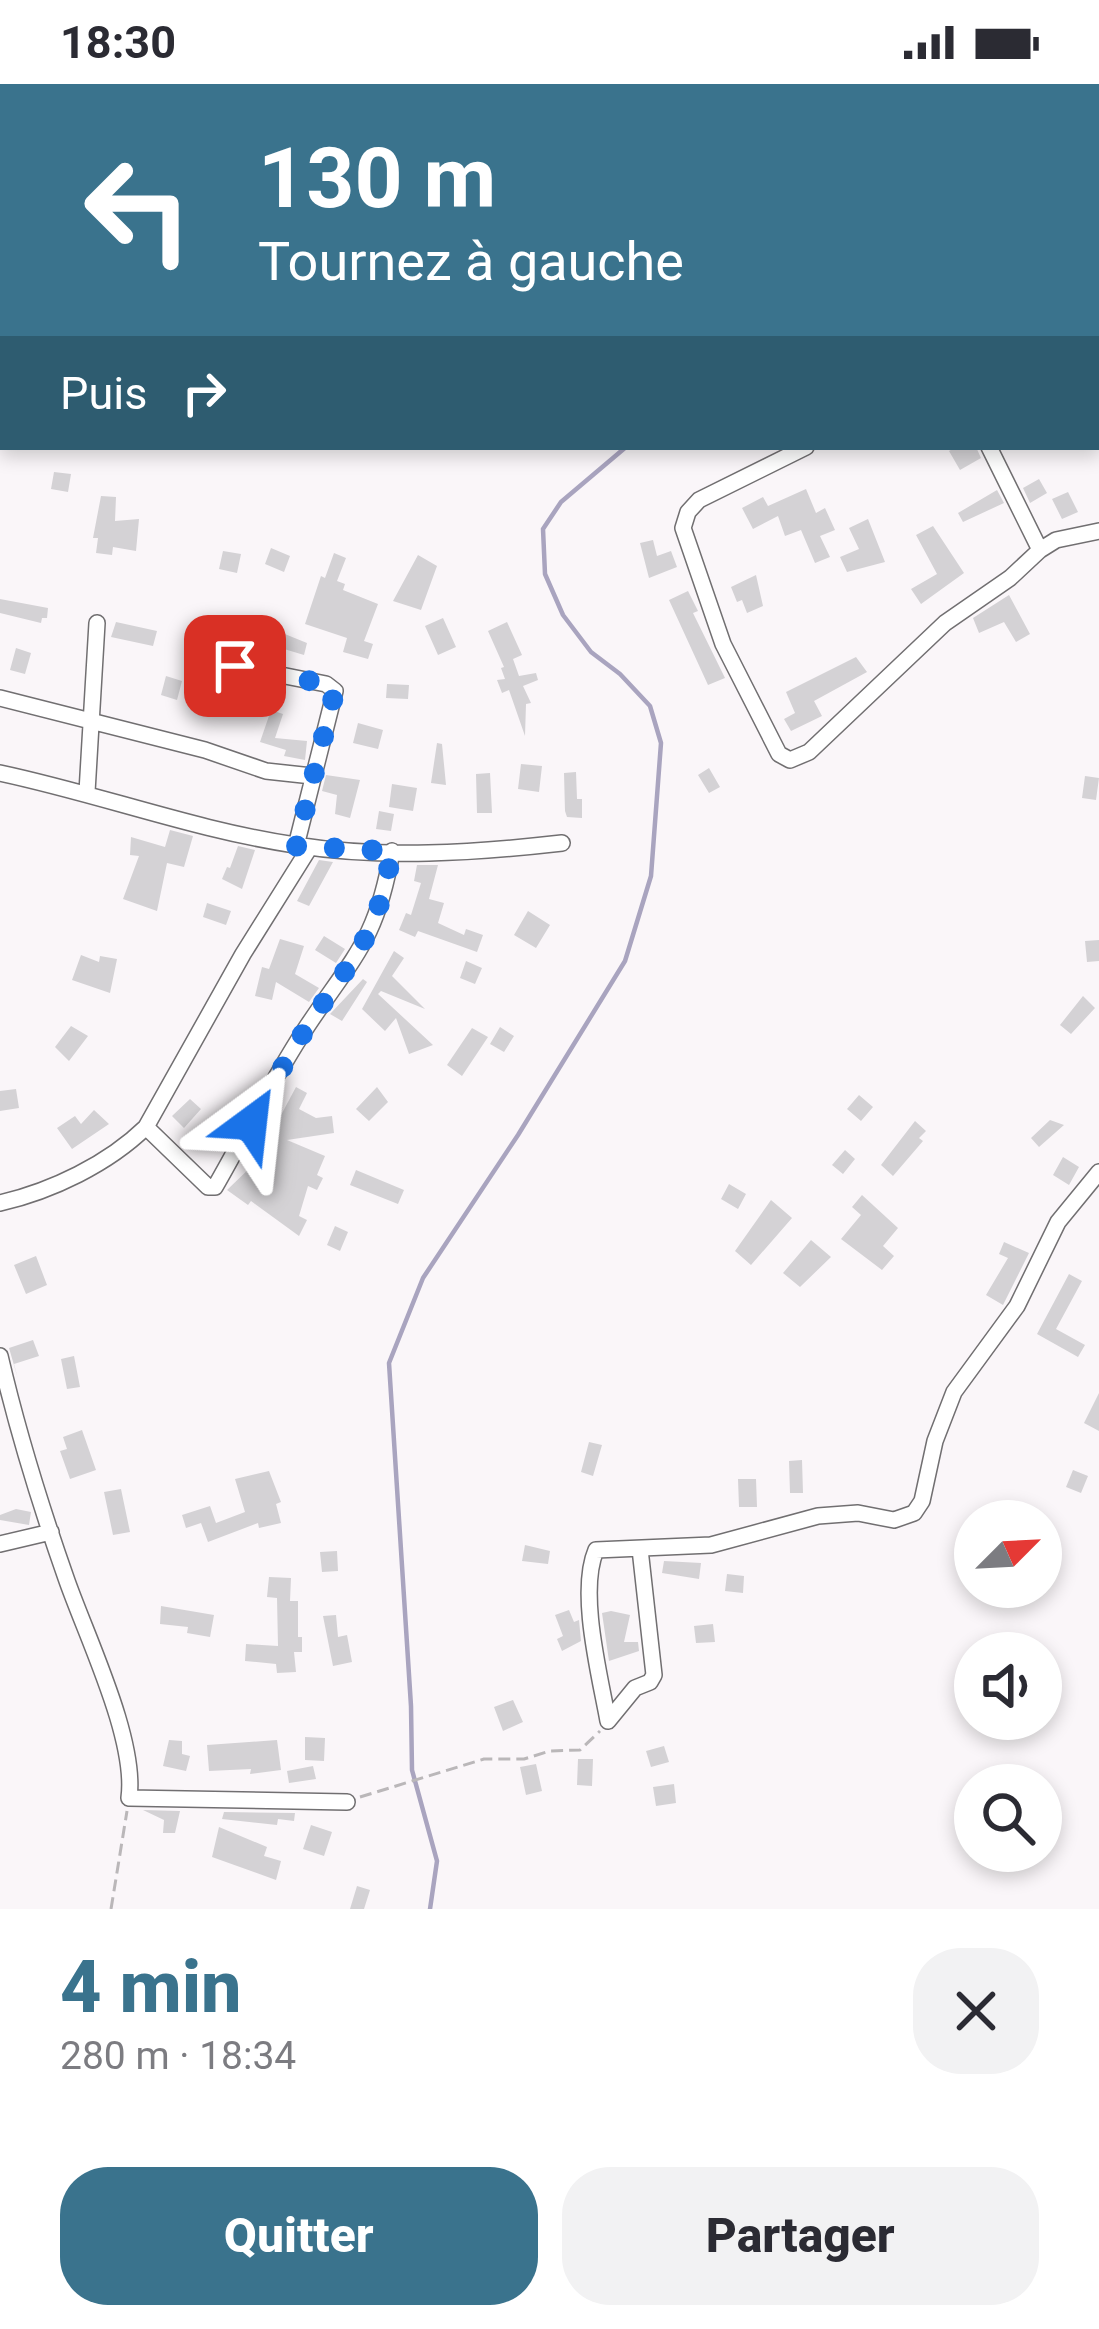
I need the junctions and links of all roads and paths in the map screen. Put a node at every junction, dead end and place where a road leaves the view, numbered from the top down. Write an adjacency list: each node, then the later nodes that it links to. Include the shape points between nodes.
1 (800, 450): 4 (street, via 699,500 683,528 723,644 784,758 809,752 946,623)
2 (990, 450): 4 (street)
3 (1099, 531): 4 (street)
4 (1040, 550)
5 (97, 623): 8 (street)
6 (235, 666): 10 (street, via 335,691)
7 (0, 698): 8 (street)
8 (91, 724): 10 (street); 11 (street)
9 (0, 773): 11 (street)
10 (312, 776): 13 (street)
11 (87, 792): 13 (street)
12 (562, 843): 14 (street)
13 (303, 846): 14 (street); 15 (street)
14 (392, 851): 15 (street, via 360,954 309,1023 215,1187)
15 (146, 1127): 17 (street, via 52,1187)
16 (1099, 1172): 21 (street, via 1058,1222 1017,1306 954,1392 914,1513 894,1520 818,1516 711,1545)
17 (0, 1202)
18 (0, 1356): 19 (street)
19 (51, 1532): 20 (street); 23 (street, via 121,1732)
20 (0, 1544)
21 (640, 1549): 22 (street, via 654,1675); 22 (street, via 600,1549 592,1562)
22 (608, 1721): 24 (path, via 580,1750 484,1759)
23 (129, 1798): 24 (street); 25 (path)
24 (346, 1802)
25 (111, 1909)

